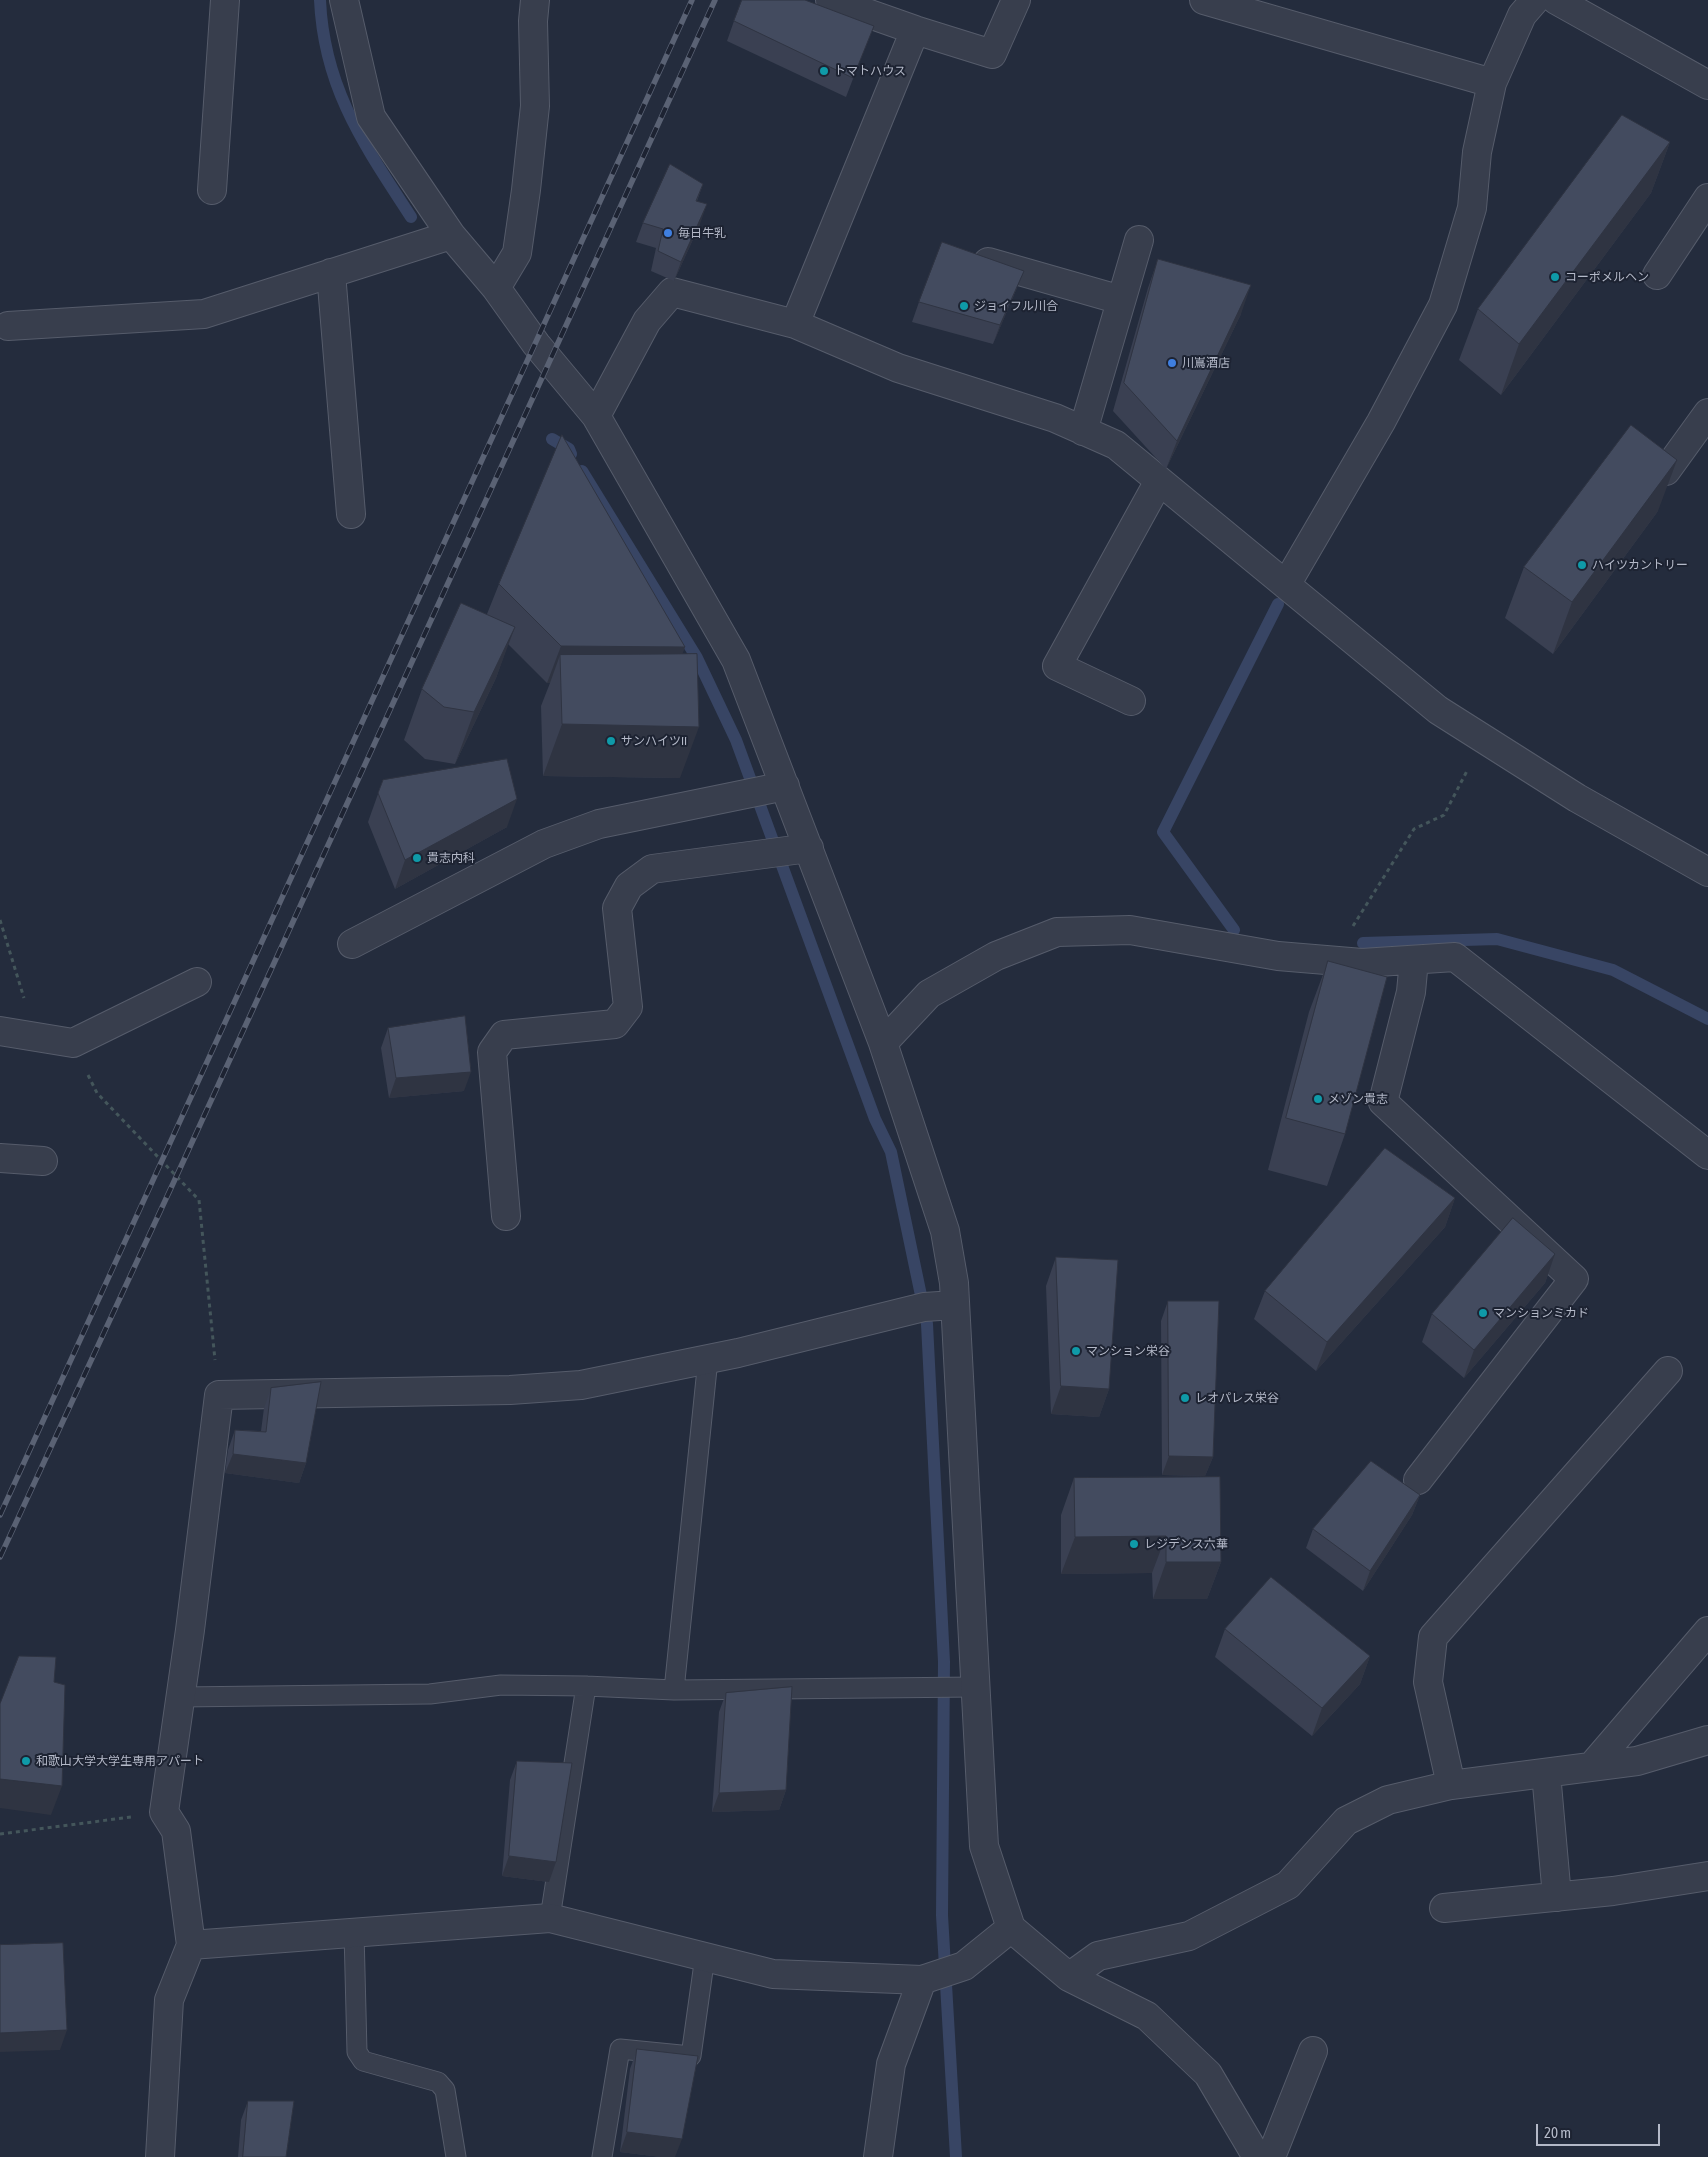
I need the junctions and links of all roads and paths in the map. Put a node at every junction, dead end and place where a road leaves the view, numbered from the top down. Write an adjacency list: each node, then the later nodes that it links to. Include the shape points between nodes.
1 (225, 0): 12 (street)
2 (344, 0): 14 (street, via 371,117)
3 (535, 0): 19 (street, via 535,106 526,190 517,253)
4 (1016, 0): 9 (street, via 992,54)
5 (1204, 0): 10 (street)
6 (1535, 0): 10 (street, via 1522,15)
7 (1556, 0): 11 (street)
8 (835, 1): 9 (street)
9 (915, 30): 21 (street)
10 (1492, 83): 29 (street, via 1477,152 1472,208 1443,305 1381,422)
11 (1708, 85)
12 (212, 190)
13 (1708, 198): 18 (street)
14 (451, 235): 17 (street); 19 (street)
15 (1139, 240): 20 (street)
16 (981, 260): 20 (street)
17 (331, 273): 22 (street, via 204,314); 28 (street)
18 (1658, 275)
19 (496, 288): 24 (street, via 536,344)
20 (1121, 300): 25 (street)
21 (795, 324): 24 (street, via 672,292 647,321); 25 (street, via 898,368 1055,418)
22 (8, 326)
23 (1708, 413): 26 (street)
24 (596, 416): 32 (street, via 736,660)
25 (1083, 431): 27 (street, via 1116,445)
26 (1666, 471)
27 (1160, 481): 29 (street); 30 (street, via 1057,666)
28 (351, 514)
29 (1286, 585): 31 (street, via 1438,710)
30 (1131, 701)
31 (1484, 739): 34 (street, via 1576,798); 37 (path, via 1444,815 1414,829)
32 (775, 788): 33 (street); 36 (street, via 599,824 544,844)
33 (798, 850): 43 (street); 47 (street, via 652,869 629,886 617,908 628,1007 615,1024 504,1035 492,1052)
34 (1708, 872)
35 (0, 920): 41 (path)
36 (352, 944)
37 (1331, 960): 38 (street, via 1362,963); 43 (street, via 1278,956 1130,930 1057,932 996,956 928,994)
38 (1414, 960): 44 (street, via 1455,957); 52 (street, via 1411,992 1383,1102 1574,1279)
39 (197, 982): 42 (street)
40 (0, 1031): 41 (street)
41 (37, 1037): 42 (street)
42 (73, 1043): 51 (path, via 97,1093 199,1200)
43 (883, 1043): 48 (street, via 945,1231)
44 (1708, 1155)
45 (0, 1158): 46 (street)
46 (43, 1161)
47 (506, 1216)
48 (955, 1305): 49 (street, via 916,1309); 55 (street)
49 (708, 1359): 51 (street, via 582,1385 510,1390); 56 (lane)
50 (1668, 1371): 61 (street, via 1433,1637 1428,1682)
51 (219, 1395): 57 (street)
52 (1418, 1480)
53 (1708, 1631): 59 (street)
54 (586, 1686): 56 (lane); 57 (lane, via 500,1685 430,1694); 67 (lane)
55 (976, 1687): 56 (lane); 68 (street, via 984,1846)
56 (674, 1690)
57 (180, 1697): 62 (street)
58 (1708, 1740): 59 (street, via 1637,1762)
59 (1592, 1766): 60 (street)
60 (1546, 1772): 61 (street); 65 (street)
61 (1451, 1785): 73 (street, via 1388,1800 1346,1821 1288,1884 1229,1916 1189,1936 1098,1956)
62 (164, 1812): 63 (path); 70 (street, via 176,1831)
63 (0, 1834)
64 (1708, 1876): 65 (street, via 1613,1892)
65 (1557, 1897): 66 (street)
66 (1444, 1908)
67 (550, 1918): 69 (street); 71 (street)
68 (1011, 1928): 72 (street, via 964,1966); 73 (street)
69 (354, 1932): 70 (street); 76 (lane, via 357,2052 363,2060 438,2082 445,2090)
70 (191, 1945): 75 (street, via 169,2000)
71 (705, 1956): 72 (street, via 773,1974); 77 (lane, via 691,2056 620,2049)
72 (934, 1976): 78 (street, via 891,2064)
73 (1069, 1977): 79 (street, via 1147,2016 1208,2074)
74 (1313, 2051): 80 (street)
75 (160, 2157)
76 (456, 2157)
77 (602, 2157)
78 (878, 2157)
79 (1257, 2157)
80 (1270, 2157)

